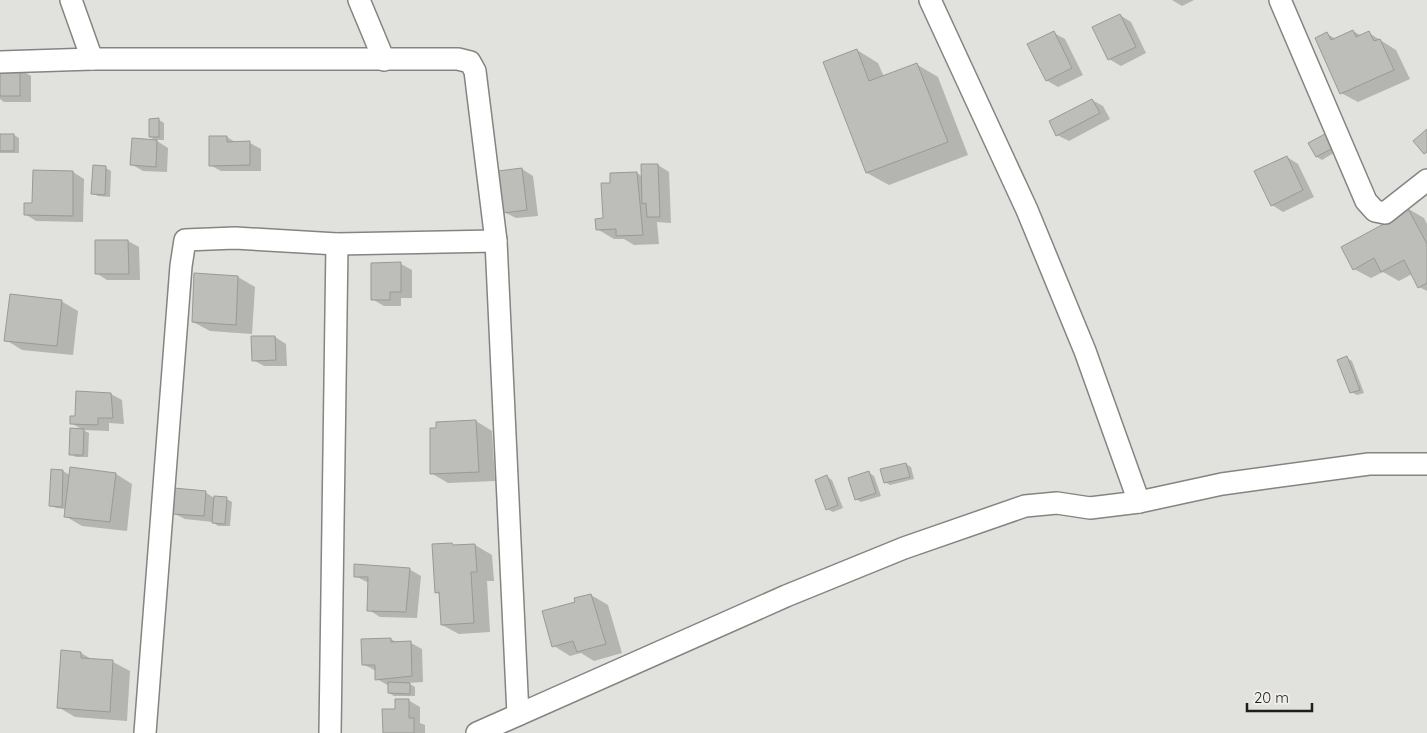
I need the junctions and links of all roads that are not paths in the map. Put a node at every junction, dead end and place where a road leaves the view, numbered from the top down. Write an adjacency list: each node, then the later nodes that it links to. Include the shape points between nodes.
1 (71, 0): 5 (street)
2 (359, 0): 6 (street)
3 (930, 0): 12 (street, via 1034,228 1085,351)
4 (1280, 0): 8 (street, via 1366,201 1375,211 1385,213)
5 (92, 59): 6 (street); 7 (street)
6 (384, 60): 9 (street, via 458,59 470,62 475,71)
7 (0, 62)
8 (1427, 180)
9 (496, 241): 10 (street); 13 (street)
10 (337, 244): 14 (street, via 235,238 185,240 180,266); 15 (street)
11 (1427, 464): 12 (street, via 1369,464 1222,484)
12 (1139, 502): 13 (street, via 1090,508 1057,504 1025,506 993,516 786,596)
13 (518, 715): 16 (street)
14 (145, 733)
15 (330, 733)
16 (478, 733)

